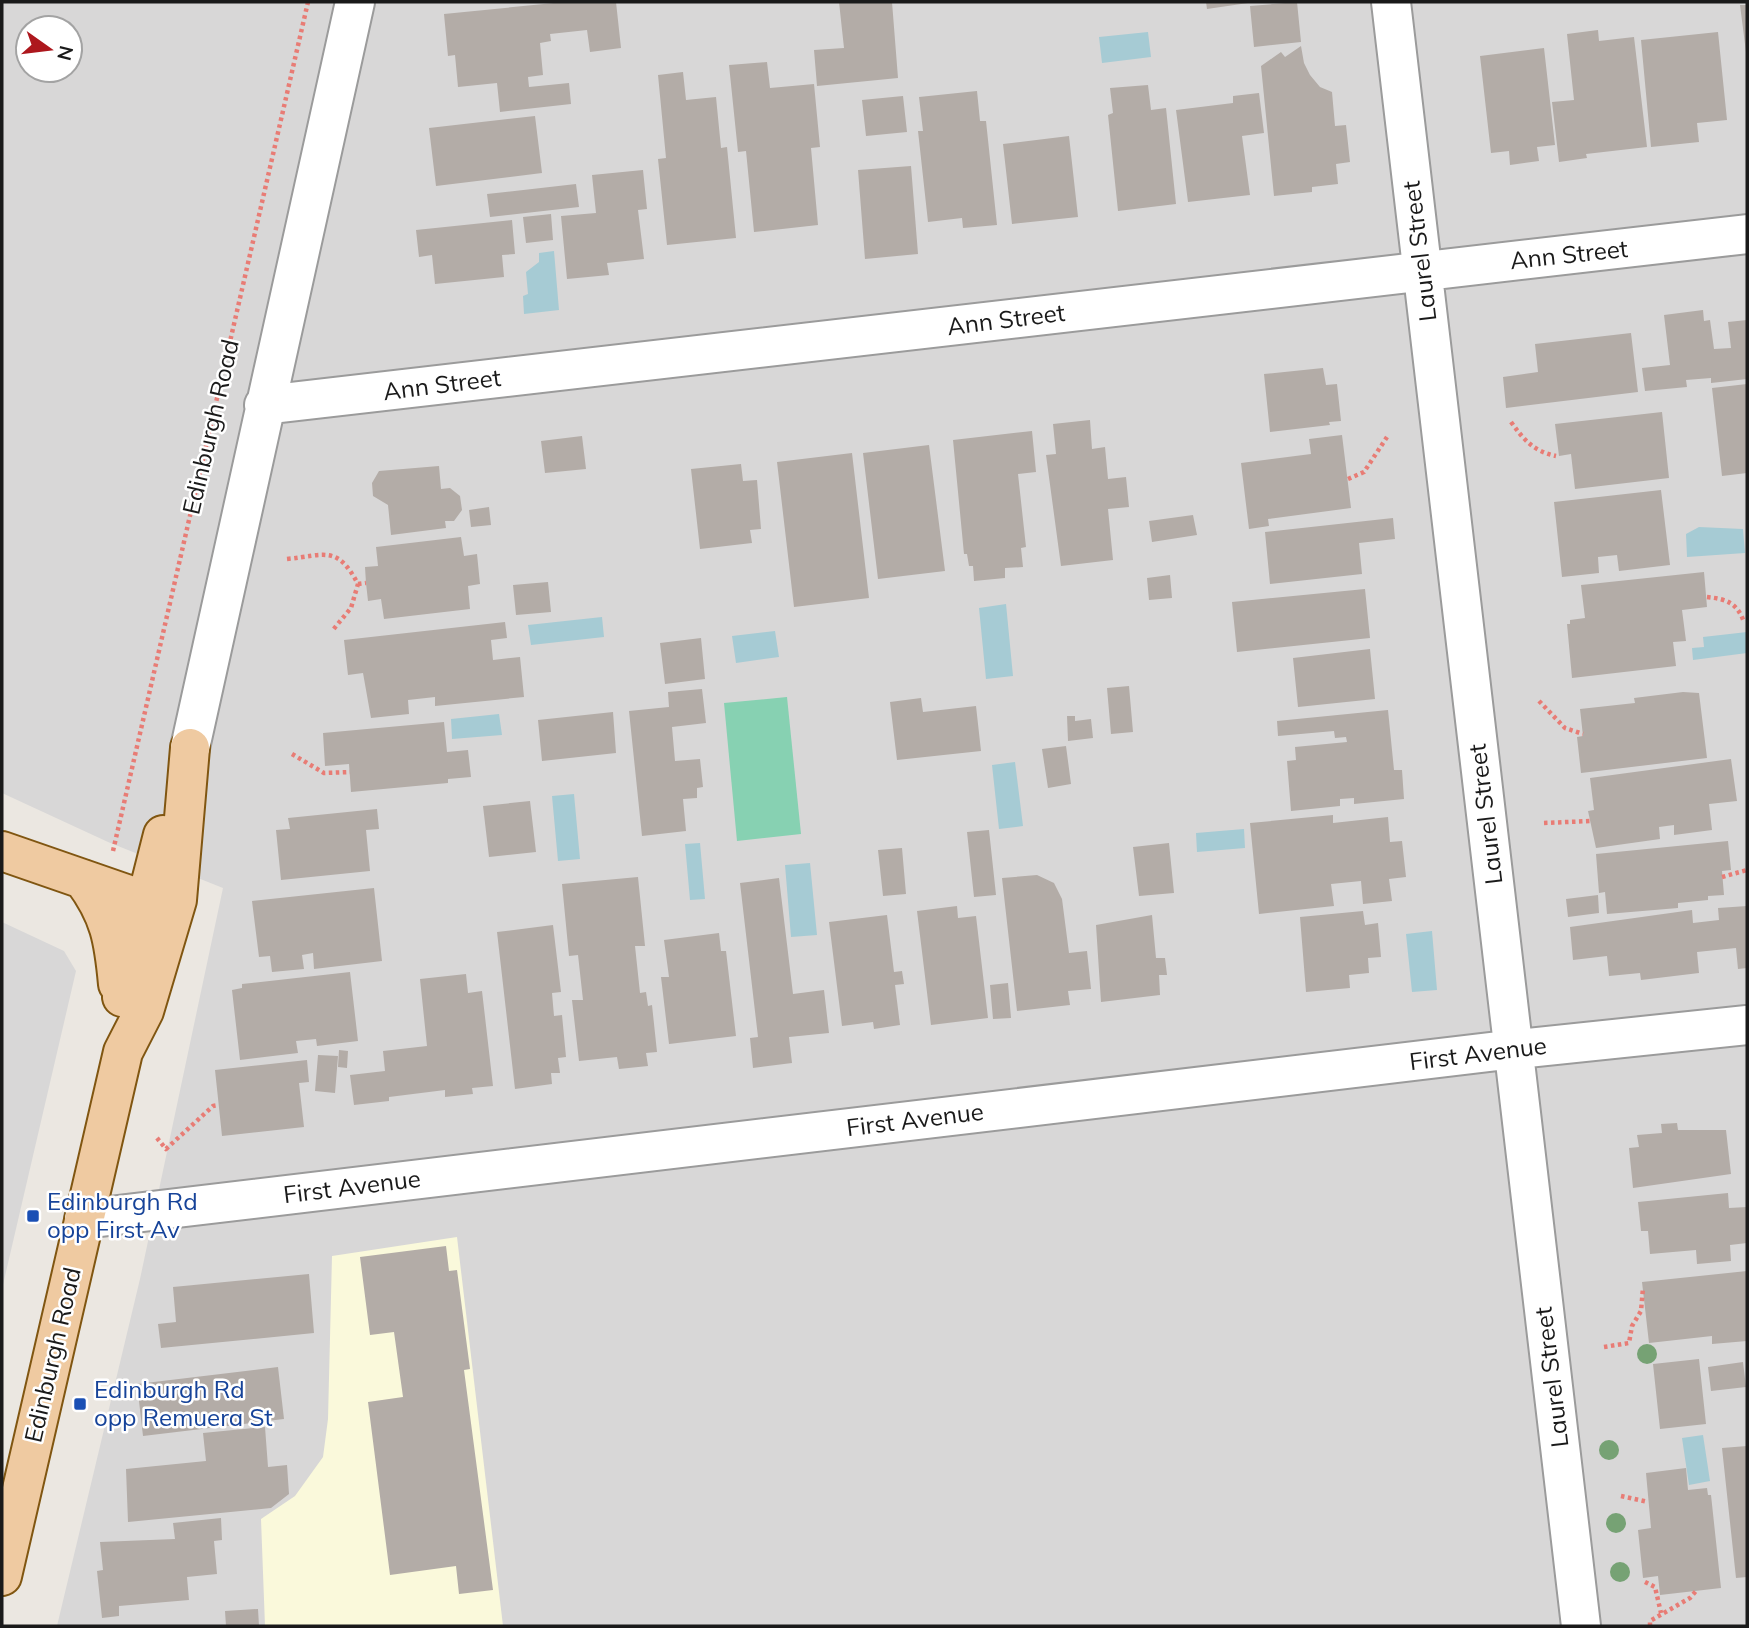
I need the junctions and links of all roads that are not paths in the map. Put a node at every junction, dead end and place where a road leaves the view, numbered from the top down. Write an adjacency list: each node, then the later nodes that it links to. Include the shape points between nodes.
1 (355, 2): 5 (street, Edinburgh Road)
2 (1391, 2): 4 (street, Laurel Street)
3 (1747, 234): 4 (street, Ann Street)
4 (1423, 271): 5 (street, Ann Street); 14 (street, Laurel Street)
5 (264, 405): 6 (street, Edinburgh Road)
6 (190, 748): 7 (main road); 11 (main road, Edinburgh Road, via 177,900)
7 (166, 820): 9 (main road, via 134,867 117,876); 10 (main road)
8 (2, 851): 9 (main road)
9 (83, 879): 10 (main road, via 127,894); 12 (main road, Edinburgh Road, via 99,900 113,934)
10 (145, 914): 11 (main road, via 156,932); 12 (main road)
11 (161, 963): 15 (main road, Edinburgh Road)
12 (120, 1003): 15 (main road, Edinburgh Road)
13 (1747, 1025): 14 (street, First Avenue)
14 (1514, 1050): 16 (street, First Avenue); 18 (street, Laurel Street)
15 (123, 1052): 16 (main road, Edinburgh Road)
16 (84, 1219): 17 (main road, Edinburgh Road)
17 (2, 1576)
18 (1581, 1626)

